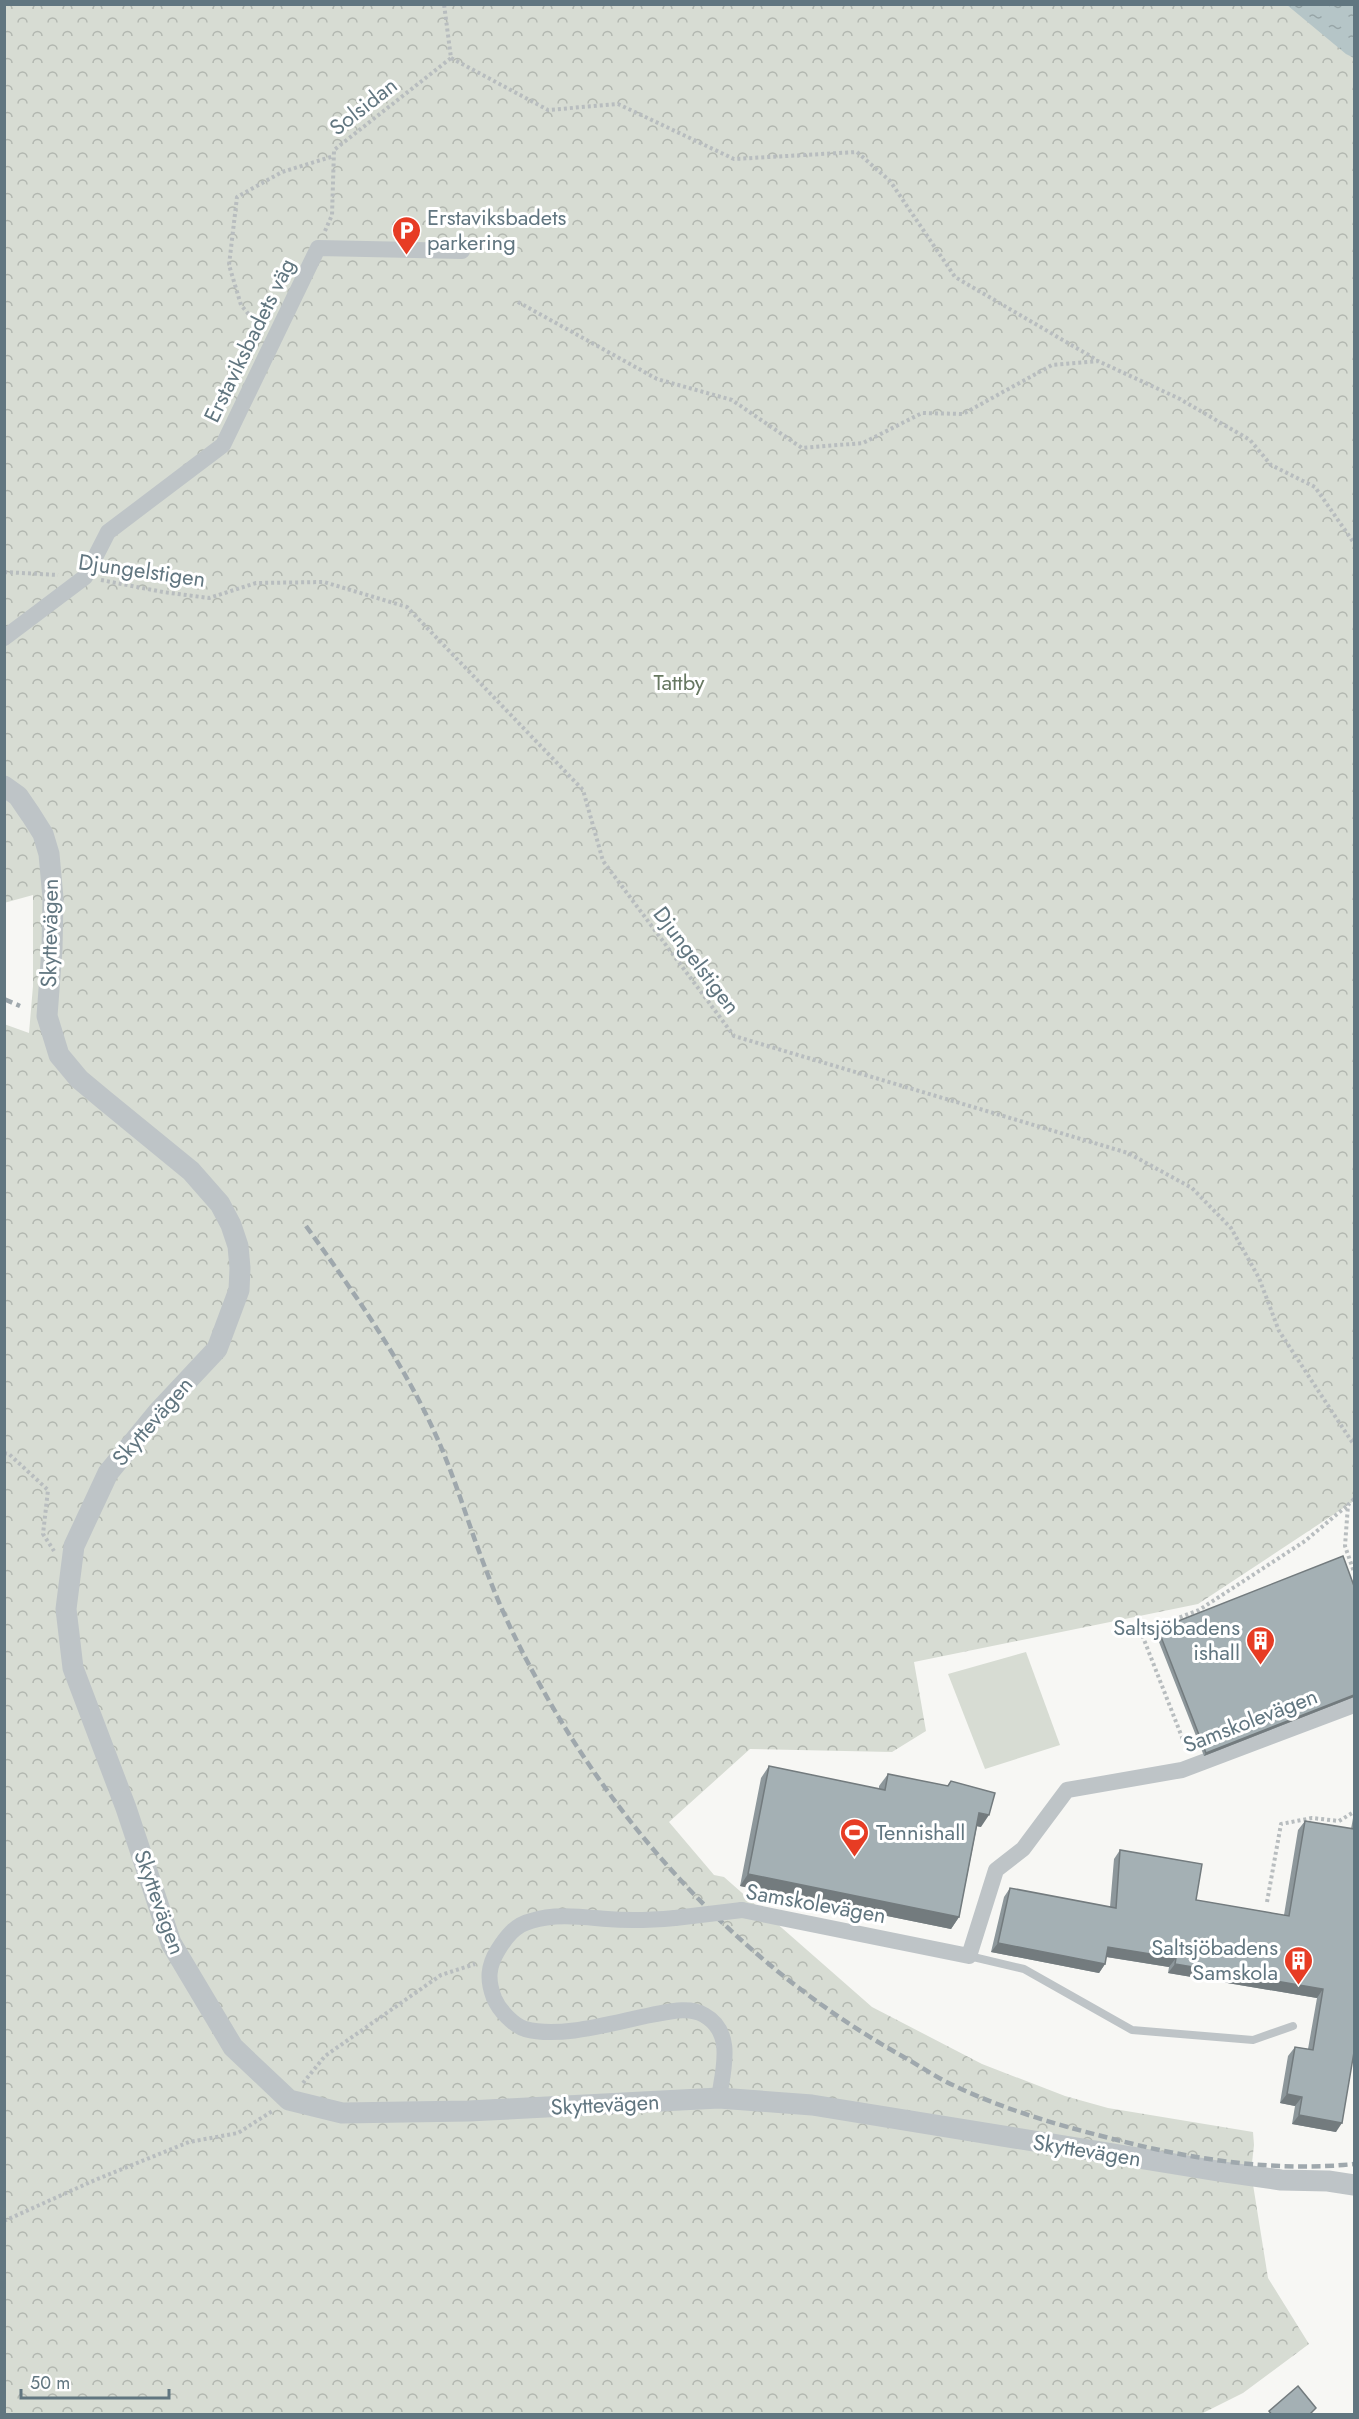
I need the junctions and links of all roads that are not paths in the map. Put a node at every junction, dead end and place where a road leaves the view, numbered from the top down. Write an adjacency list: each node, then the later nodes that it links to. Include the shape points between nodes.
1 (462, 251): 2 (street, Erstaviksbadets väg, via 318,248 223,445 108,532 85,577)
2 (4, 638)
3 (4, 786): 7 (street, Skyttevägen, via 18,796 32,815 44,834 49,854 53,918 47,1016 59,1055 95,1092 198,1179 220,1204 237,1246 239,1290 217,1349 108,1473 74,1546 66,1609 73,1668 171,1943 233,2047 289,2100 342,2113 469,2111)
4 (1354, 1705): 5 (street, Samskolevägen, via 1182,1770 1067,1790 1023,1849 996,1870)
5 (969, 1956): 6 (lane, via 1023,1970 1132,2030 1253,2040); 7 (street, Samskolevägen, bridge, via 742,1910 642,1920 532,1920 518,1926 498,1950 489,1971 494,2000 506,2016 523,2028 587,2028 690,2010 707,2016 718,2028 726,2053)
6 (1293, 2026)
7 (719, 2098): 8 (street, Skyttevägen, via 812,2105 1224,2172)
8 (1354, 2185)

